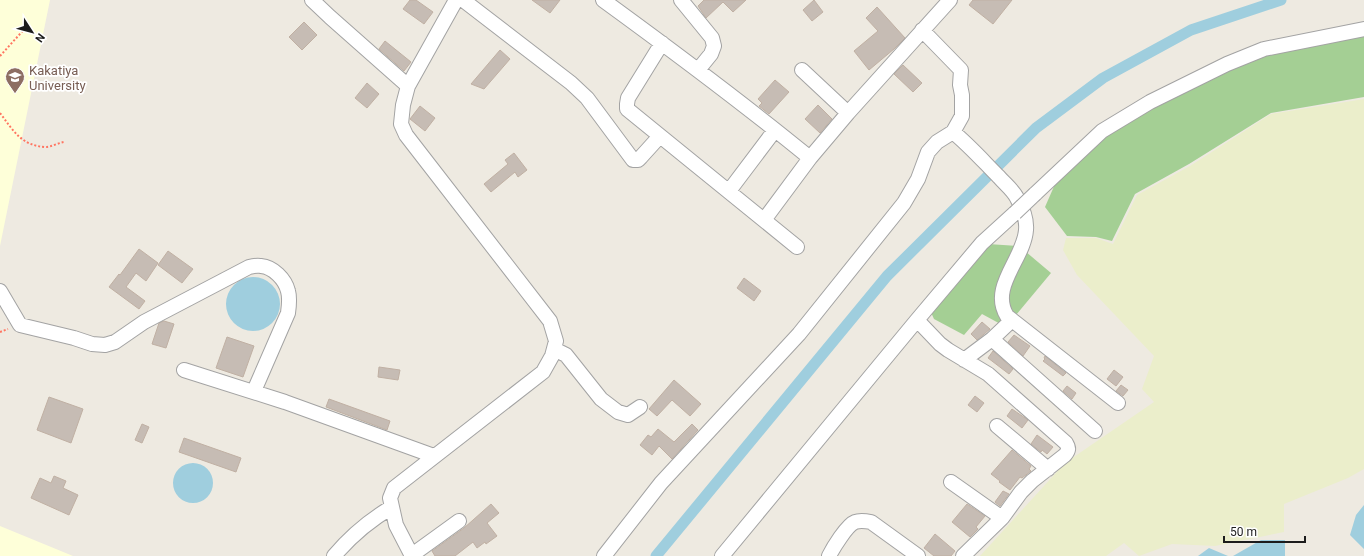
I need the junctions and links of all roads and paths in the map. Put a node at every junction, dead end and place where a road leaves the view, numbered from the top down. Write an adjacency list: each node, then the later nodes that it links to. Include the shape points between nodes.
1 (312, 0): 14 (street)
2 (456, 0): 14 (street)
3 (463, 0): 19 (street, via 587,98 633,160 638,160)
4 (603, 0): 10 (street)
5 (680, 0): 12 (street, via 712,38 714,46)
6 (950, 0): 9 (street)
7 (29, 24): 11 (path)
8 (1364, 29): 26 (street, bridge, via 1264,49 1150,102 1102,131 982,244)
9 (922, 30): 16 (street); 18 (street, via 961,70 962,116)
10 (662, 43): 12 (street); 19 (street, via 628,98 627,104 631,112)
11 (0, 56)
12 (698, 70): 17 (street)
13 (802, 70): 16 (street)
14 (408, 86): 29 (street, via 401,124 406,135 550,320 556,341)
15 (0, 113): 20 (path, via 12,132 28,143 46,147)
16 (848, 114): 21 (street)
17 (775, 130): 21 (street); 22 (street)
18 (953, 132): 27 (street, via 1015,194 1024,213 1024,242 1002,293 1003,311); 47 (street, via 937,142 928,152 918,178 904,203 799,334 661,483)
19 (660, 136): 22 (street)
20 (64, 142)
21 (810, 158): 23 (street)
22 (729, 192): 23 (street)
23 (764, 220): 24 (street)
24 (797, 247)
25 (0, 290): 32 (street, via 20,325 92,344 105,345 115,342 144,322 249,267 268,267 284,282 290,303)
26 (917, 320): 30 (street, via 940,344); 48 (street)
27 (1011, 321): 28 (street); 33 (street)
28 (992, 340): 30 (street); 36 (street)
29 (554, 349): 34 (street, via 566,355 601,399 618,412 628,415); 37 (street, via 543,372)
30 (964, 360): 38 (street, via 998,382 1066,443 1068,451)
31 (184, 370): 32 (street)
32 (254, 391): 37 (street)
33 (1118, 403)
34 (640, 407)
35 (997, 426): 38 (street)
36 (1095, 430)
37 (434, 456): 41 (street, via 394,488 390,498)
38 (1048, 469): 42 (street, via 1022,492)
39 (951, 482): 42 (street)
40 (978, 492): 42 (street)
41 (392, 507): 45 (street, via 374,518); 46 (street, via 396,525)
42 (1004, 516): 50 (street)
43 (459, 521): 46 (street)
44 (910, 554): 49 (street, via 871,522 863,520 853,522 835,544)
45 (334, 556)
46 (412, 556)
47 (604, 556)
48 (722, 556)
49 (829, 556)
50 (963, 556)

